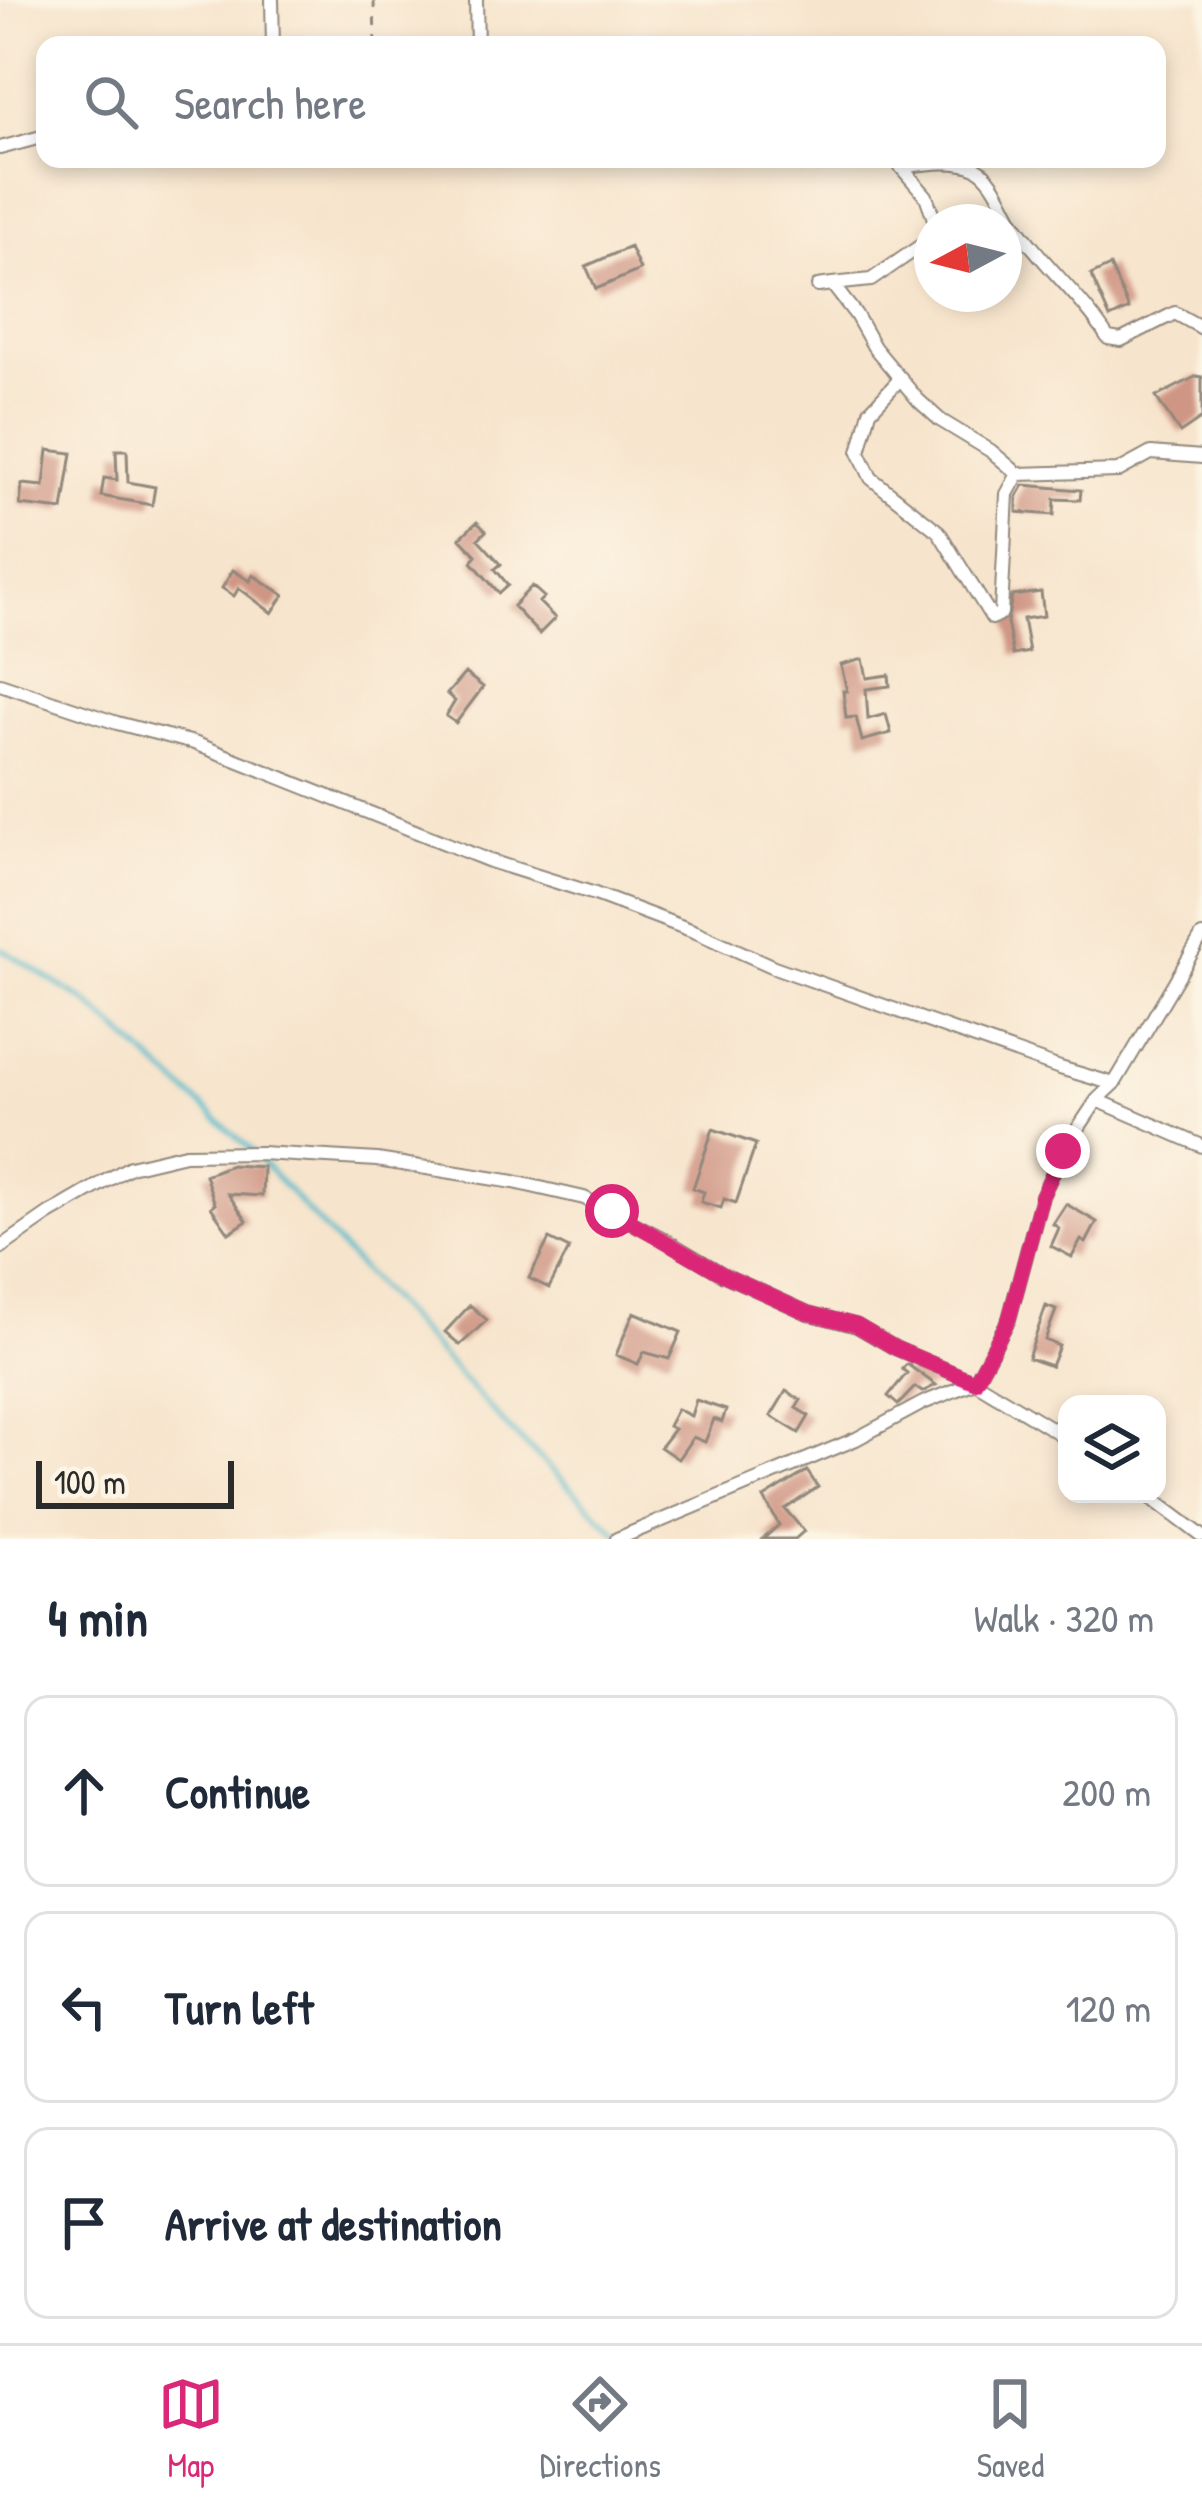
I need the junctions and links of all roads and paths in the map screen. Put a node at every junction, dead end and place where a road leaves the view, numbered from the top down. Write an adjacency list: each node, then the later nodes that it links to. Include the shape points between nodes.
1 (272, 0): 4 (street)
2 (374, 0): 5 (path)
3 (476, 0): 6 (street)
4 (273, 36)
5 (375, 36)
6 (477, 36)
7 (36, 138): 8 (street)
8 (0, 148)
9 (902, 168): 11 (street)
10 (977, 168): 13 (street, via 1108,338 1121,340 1175,313)
11 (929, 204)
12 (914, 250): 14 (street, via 871,280 825,285)
13 (1202, 328)
14 (901, 378): 16 (street, via 940,420); 16 (street, via 871,411 859,452 871,478 939,532 992,618 1001,614 1007,494)
15 (1202, 457): 16 (street, via 1151,453 1118,471)
16 (1018, 474)
17 (0, 684): 19 (street, via 194,743 774,967)
18 (1202, 936): 19 (street)
19 (1114, 1084): 20 (street)
20 (1097, 1100): 21 (street); 23 (street, via 1042,1196 1009,1319)
21 (1202, 1146)
22 (0, 1249): 23 (street, via 149,1160 220,1152 377,1160 584,1198 758,1291 856,1325)
23 (975, 1382): 24 (street); 27 (street)
24 (1058, 1433)
25 (1158, 1503): 26 (street)
26 (1202, 1536)
27 (617, 1539)

